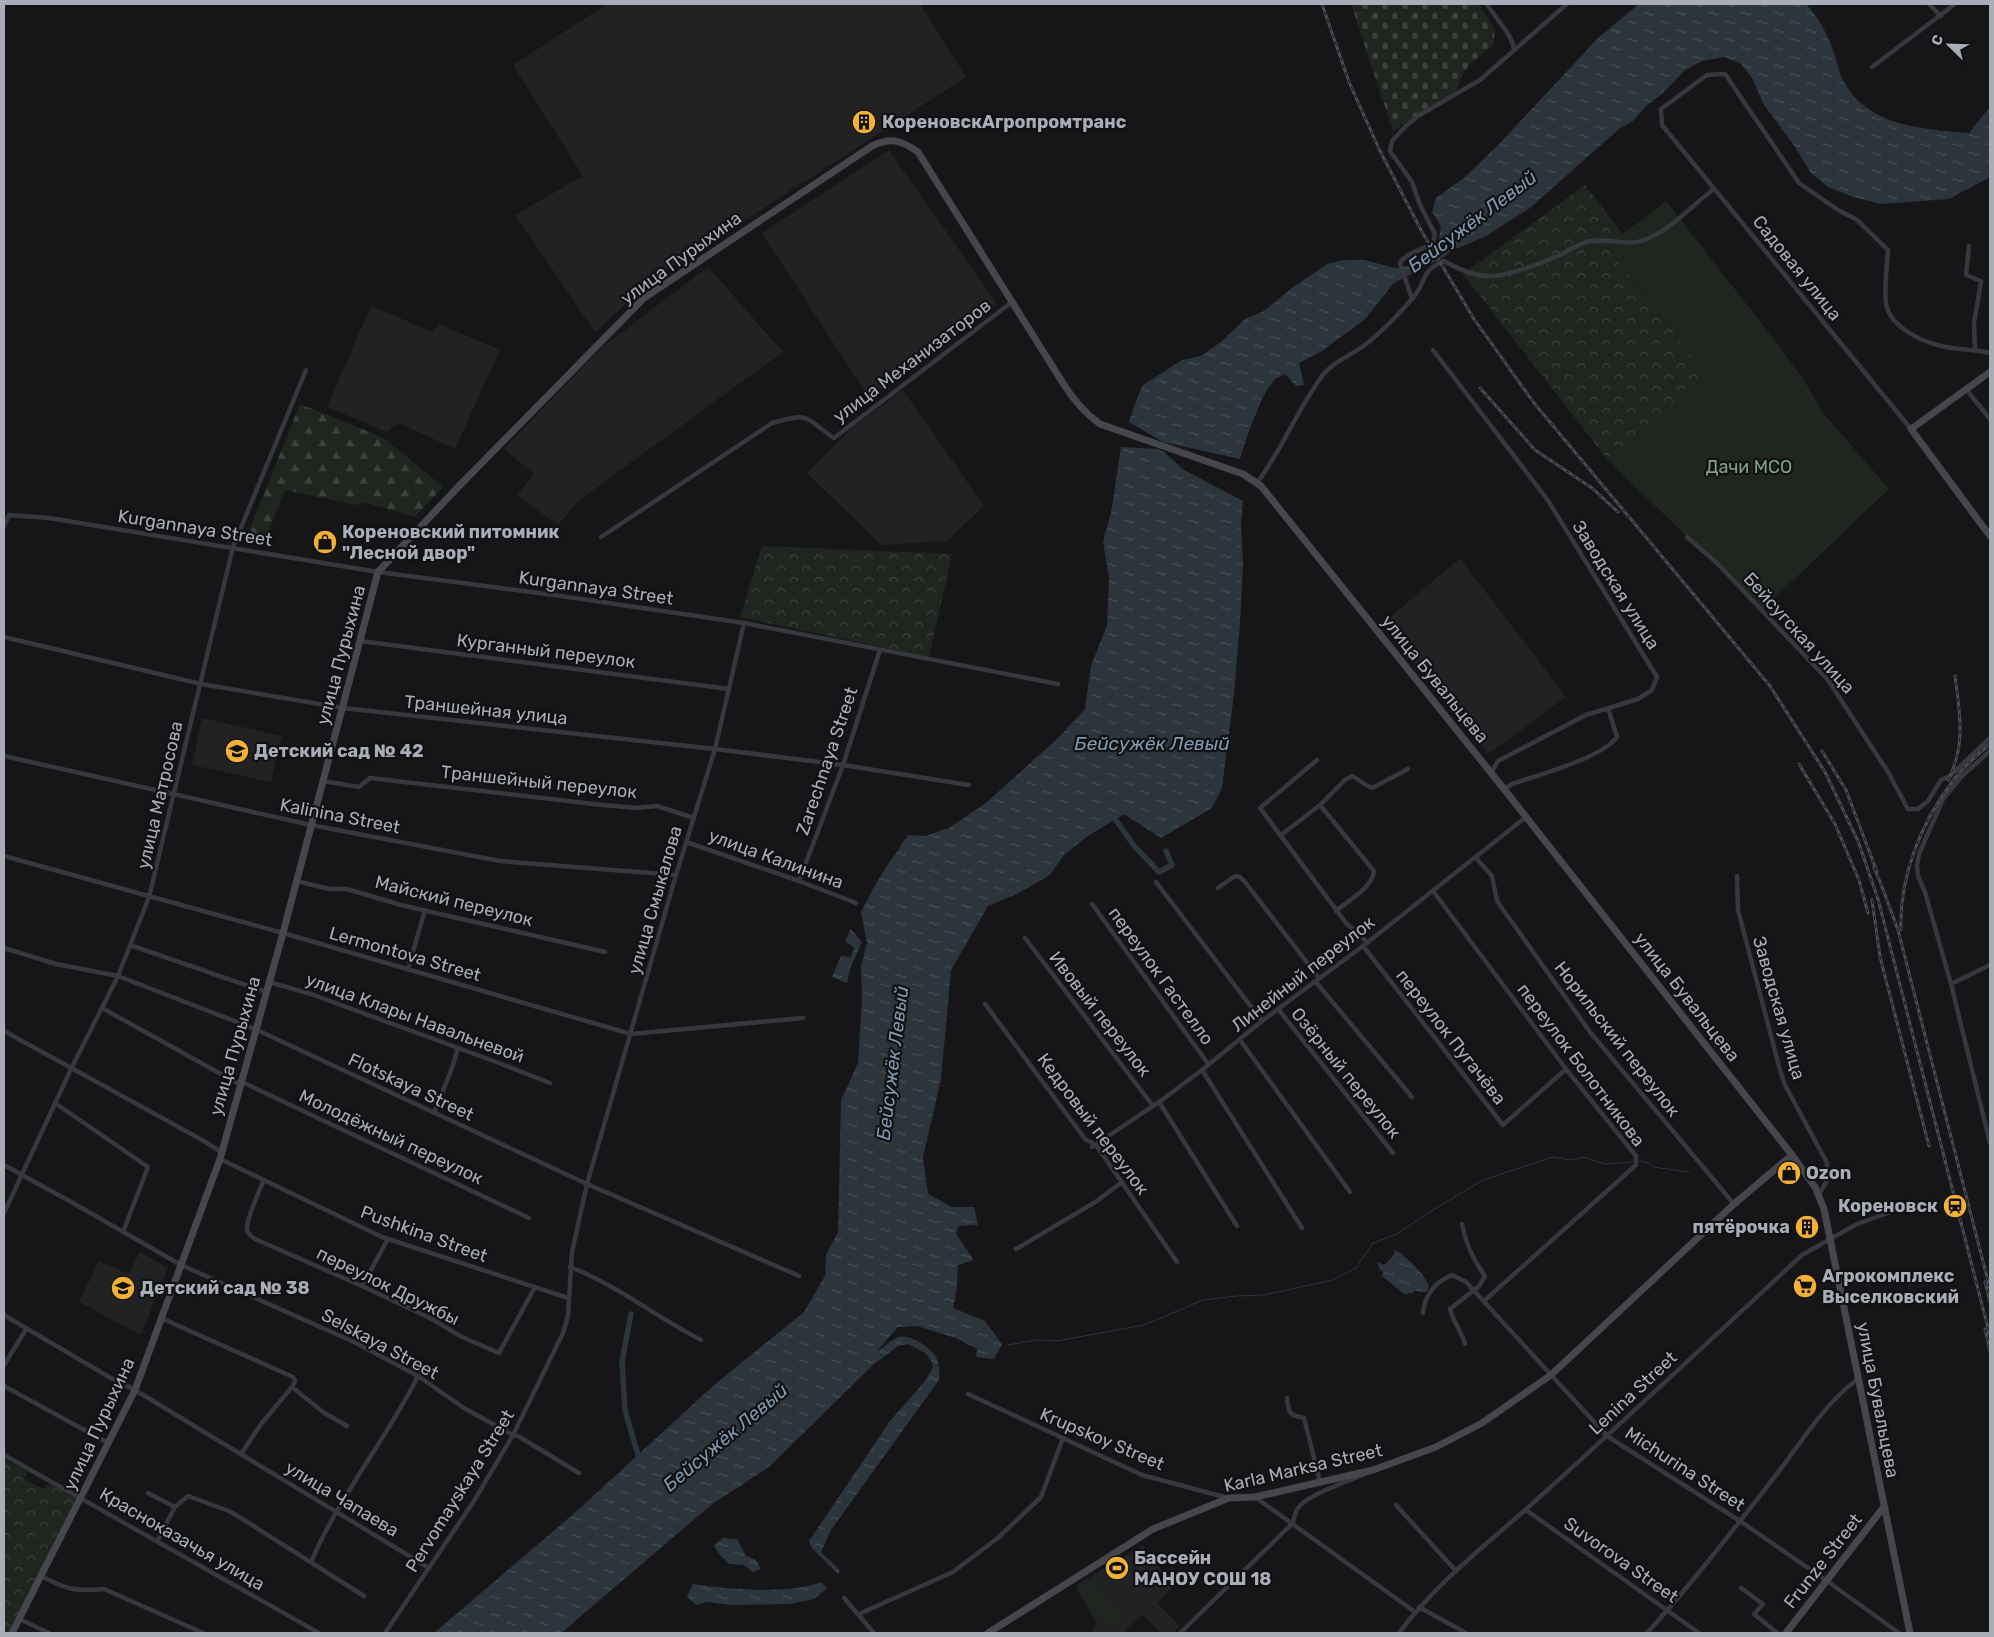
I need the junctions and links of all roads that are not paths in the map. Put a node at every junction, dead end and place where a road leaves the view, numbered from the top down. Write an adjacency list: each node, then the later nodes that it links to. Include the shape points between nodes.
1 (1487, 4): 6 (street, via 1513,40)
2 (1567, 4): 6 (street)
3 (1929, 4): 5 (street)
4 (1954, 4): 5 (street)
5 (1941, 16): 7 (street)
6 (1514, 49): 10 (street, via 1468,88 1418,116 1390,144 1390,151 1412,182 1435,234 1433,243 1408,255 1400,263)
7 (1872, 67)
8 (1714, 189): 10 (street, via 1676,221 1640,242 1591,241 1545,261 1494,276 1473,273 1444,261 1431,266); 13 (street, Садовая улица, via 1662,125 1661,109 1707,75 1725,74 1799,183 1856,219 1888,250 1886,303 1890,317 1914,335 1932,343); 19 (street, Садовая улица)
9 (1969, 246): 13 (street, via 1966,275 1981,281 1974,324)
10 (1412, 299): 21 (street, via 1374,337 1323,375)
11 (1012, 302): 20 (street, улица Пурыхина, via 1077,405 1100,424); 24 (street, улица Механизаторов, via 834,438 806,417 796,416 772,423); 27 (street, улица Пурыхина, via 918,152 898,141 884,140 644,298)
12 (1433, 350): 36 (street, Заводская улица, via 1546,499 1657,677 1652,690 1638,699)
13 (1975, 350): 14 (street)
14 (1990, 353)
15 (306, 370): 26 (street, улица Матросова)
16 (1990, 372): 17 (street)
17 (1966, 389): 18 (street); 19 (street)
18 (1990, 418)
19 (1911, 429): 23 (street)
20 (1243, 474): 21 (street, улица Бувальцева)
21 (1257, 484): 44 (street, улица Бувальцева)
22 (4, 526): 26 (street, Kurgannaya Street, via 9,515 49,518)
23 (1990, 536)
24 (601, 537)
25 (1687, 537): 37 (street, Бейсугская улица, via 1717,563 1828,680 1908,808 1918,809 1928,801 1941,780 1950,776)
26 (233, 547): 27 (street, Kurgannaya Street); 32 (street, улица Матросова)
27 (378, 572): 28 (street, Kurgannaya Street); 30 (street, улица Пурыхина)
28 (744, 623): 31 (street, Kurgannaya Street); 34 (street, улица Смыкалова)
29 (4, 637): 32 (street, Траншейная улица)
30 (360, 641): 34 (street, Курганный переулок); 35 (street, улица Пурыхина)
31 (880, 650): 33 (street, Kurgannaya Street); 42 (street, Zarechnaya Street)
32 (200, 684): 35 (street, Траншейная улица); 48 (street, улица Матросова)
33 (1058, 684)
34 (729, 688): 38 (street, улица Смыкалова)
35 (343, 708): 38 (street, Траншейная улица); 45 (street, улица Пурыхина)
36 (1608, 708): 44 (street, Заводская улица, via 1586,715 1498,761); 47 (street, via 1617,737 1611,745)
37 (1990, 738)
38 (715, 749): 42 (street, Траншейная улица); 51 (street, улица Смыкалова)
39 (1990, 750): 81 (street, via 1943,799 1919,854 1918,876)
40 (4, 756): 48 (street, Kalinina Street)
41 (1317, 760): 53 (street, via 1260,808)
42 (843, 765): 46 (street, Траншейная улица); 60 (street, Zarechnaya Street)
43 (1408, 768): 49 (street, via 1372,788 1352,776)
44 (1491, 773): 47 (street, улица Бувальцева)
45 (323, 781): 51 (street, Траншейный переулок, via 359,787 370,778 593,804 636,808 656,806); 52 (street, улица Пурыхина)
46 (969, 785)
47 (1504, 789): 50 (street, улица Бувальцева)
48 (173, 794): 52 (street, Kalinina Street); 64 (street, улица Матросова)
49 (1320, 805): 53 (street); 68 (street, via 1374,871 1374,878)
50 (1526, 817): 56 (street, Линейный переулок); 108 (street, улица Бувальцева)
51 (694, 818): 54 (street, улица Смыкалова)
52 (311, 824): 57 (street, Kalinina Street, via 500,861); 59 (street, улица Пурыхина)
53 (1281, 835): 68 (street)
54 (686, 842): 57 (street, улица Смыкалова); 60 (street, улица Калинина)
55 (4, 856): 64 (street, Lermontova Street)
56 (1476, 858): 63 (street, Линейный переулок); 116 (street, Норильский переулок, via 1492,876 1497,901 1590,1032)
57 (676, 875): 90 (street, улица Смыкалова)
58 (1737, 876): 115 (street, Заводская улица, via 1738,910 1782,1078 1827,1163 1827,1181)
59 (297, 881): 67 (street, Майский переулок, via 329,889 347,889); 69 (street, улица Пурыхина)
60 (799, 881): 65 (street, улица Калинина)
61 (1156, 882): 87 (street)
62 (1218, 888): 79 (street, via 1235,876 1240,877)
63 (1433, 891): 71 (street, Линейный переулок); 95 (street, переулок Болотникова)
64 (149, 897): 69 (street, Lermontova Street); 72 (street, улица Матросова)
65 (856, 903)
66 (1092, 904): 93 (street, переулок Гастелло)
67 (425, 910): 75 (street, Майский переулок); 77 (street)
68 (1336, 911): 71 (street)
69 (283, 933): 77 (street, Lermontova Street); 80 (street, улица Пурыхина)
70 (1025, 938): 102 (street, Ивовый переулок)
71 (1367, 942): 73 (street, Линейный переулок)
72 (130, 945): 78 (street, улица Матросова); 82 (street)
73 (1363, 946): 79 (street, Линейный переулок); 95 (street, переулок Пугачёва, via 1503,1125)
74 (4, 948): 78 (street, Flotskaya Street, via 56,964)
75 (605, 952)
76 (1990, 965): 81 (street)
77 (408, 969): 90 (street, Lermontova Street)
78 (118, 976): 84 (street, улица Матросова); 88 (street, Flotskaya Street)
79 (1317, 979): 85 (street, Линейный переулок); 99 (street)
80 (269, 982): 82 (street, улица Пурыхина); 92 (street, улица Клары Навальневой)
81 (1951, 984): 104 (street)
82 (266, 992): 88 (street, улица Пурыхина)
83 (985, 1004): 105 (street, Кедровый переулок, via 1085,1139)
84 (102, 1008): 94 (street, улица Матросова); 97 (street, Молодёжный переулок)
85 (1278, 1009): 87 (street, Линейный переулок); 106 (street, Озёрный переулок)
86 (803, 1018): 90 (street, Lermontova Street)
87 (1262, 1021): 91 (street, Линейный переулок)
88 (255, 1030): 97 (street, улица Пурыхина); 103 (street, Flotskaya Street)
89 (4, 1031): 94 (street, Pushkina Street)
90 (631, 1034): 113 (street, улица Смыкалова)
91 (1240, 1040): 93 (street, Линейный переулок); 114 (street)
92 (458, 1048): 98 (street, улица Клары Навальневой); 103 (street)
93 (1209, 1065): 96 (street, Линейный переулок)
94 (72, 1067): 101 (street, улица Матросова); 107 (street, Pushkina Street)
95 (1566, 1069): 135 (street, переулок Болотникова, via 1636,1156 1636,1165)
96 (1202, 1070): 100 (street, Линейный переулок); 122 (street, переулок Гастелло)
97 (240, 1082): 107 (street, улица Пурыхина); 119 (street, Молодёжный переулок)
98 (550, 1083)
99 (1412, 1097)
100 (1160, 1102): 102 (street, Линейный переулок); 121 (street)
101 (55, 1103): 110 (street, улица Матросова); 123 (street, via 148,1168)
102 (1153, 1106): 105 (street, Линейный переулок)
103 (434, 1113): 113 (street, Flotskaya Street)
104 (1990, 1144)
105 (1094, 1146): 112 (street, Кедровый переулок)
106 (1393, 1153)
107 (220, 1155): 111 (street, Pushkina Street); 128 (street, улица Пурыхина)
108 (1792, 1155): 115 (street, улица Бувальцева); 116 (street, Karla Marksa Street)
109 (4, 1165): 110 (street, Selskaya Street)
110 (21, 1176): 118 (street, улица Матросова); 123 (street, Selskaya Street)
111 (264, 1180): 125 (street, Pushkina Street); 131 (street, переулок Дружбы, via 249,1222 247,1230 250,1235)
112 (1122, 1182): 126 (street, via 1097,1201); 127 (street, Кедровый переулок)
113 (587, 1184): 129 (street, Pervomayskaya Street); 130 (street, Flotskaya Street)
114 (1350, 1192)
115 (1818, 1196): 124 (street, улица Бувальцева)
116 (1734, 1204): 143 (street, Karla Marksa Street)
117 (1909, 1204): 124 (street, Lenina Street)
118 (4, 1213)
119 (529, 1218)
120 (1462, 1224): 133 (street, via 1470,1251 1485,1276)
121 (1237, 1226)
122 (1302, 1228)
123 (123, 1232): 128 (street, Selskaya Street)
124 (1830, 1238): 145 (street, улица Бувальцева); 153 (street, Lenina Street, via 1802,1255)
125 (388, 1239): 131 (street); 132 (street, Pushkina Street)
126 (1016, 1249)
127 (1177, 1262)
128 (181, 1265): 138 (street, улица Пурыхина); 144 (street, Selskaya Street, via 354,1342)
129 (570, 1268): 134 (street, Pervomayskaya Street); 140 (street, via 587,1274)
130 (799, 1276)
131 (362, 1286): 132 (street, переулок Дружбы, via 499,1353)
132 (535, 1288): 134 (street, Pushkina Street)
133 (1475, 1290): 135 (street, Michurina Street); 136 (street, Michurina Street, via 1457,1276 1446,1278 1429,1291); 141 (street, via 1450,1309)
134 (568, 1298): 152 (street, Pervomayskaya Street, via 568,1316 563,1333)
135 (1484, 1301): 143 (street, Michurina Street)
136 (1423, 1312)
137 (4, 1315): 139 (street, улица Чапаева)
138 (161, 1318): 147 (street, via 293,1377); 148 (street, улица Пурыхина)
139 (27, 1328): 142 (street); 148 (street, улица Чапаева)
140 (700, 1340)
141 (1465, 1344)
142 (4, 1365)
143 (1551, 1375): 153 (street, Michurina Street); 158 (street, Karla Marksa Street, via 1482,1423 1436,1447)
144 (418, 1376): 152 (street, Selskaya Street, via 464,1408); 169 (street, via 387,1433)
145 (1859, 1378): 167 (street, улица Бувальцева); 170 (street, via 1834,1399)
146 (4, 1386): 155 (street)
147 (292, 1388): 151 (street); 156 (street, via 261,1424)
148 (135, 1390): 155 (street, улица Пурыхина); 156 (street, улица Чапаева)
149 (968, 1394): 154 (street, Krupskoy Street)
150 (1287, 1398): 160 (street, via 1289,1411 1304,1418)
151 (347, 1426)
152 (513, 1435): 159 (street, Selskaya Street); 174 (street, Pervomayskaya Street)
153 (1607, 1436): 168 (street, Lenina Street); 170 (street, Michurina Street)
154 (1063, 1438): 164 (street, Krupskoy Street, via 1142,1475); 184 (street, via 1041,1497 1000,1537 953,1572)
155 (108, 1443): 162 (street, улица Пурыхина)
156 (241, 1454): 169 (street, улица Чапаева)
157 (4, 1455): 162 (street, Красноказачья улица)
158 (1373, 1470): 160 (street, Karla Marksa Street); 171 (street, via 1311,1498 1298,1508)
159 (579, 1473)
160 (1320, 1482): 163 (street, Karla Marksa Street)
161 (148, 1493): 166 (street)
162 (81, 1497): 172 (street, Красноказачья улица); 176 (street, улица Пурыхина)
163 (1255, 1497): 164 (street, Karla Marksa Street); 171 (street)
164 (1229, 1498): 192 (street, Karla Marksa Street, via 1152,1529)
165 (1396, 1505): 175 (street)
166 (175, 1507): 172 (street); 173 (street, via 188,1496 229,1511)
167 (1883, 1508): 177 (street, Frunze Street); 201 (street, улица Бувальцева)
168 (1526, 1510): 175 (street, Lenina Street); 182 (street, Suvorova Street)
169 (337, 1512): 173 (street); 174 (street, улица Чапаева)
170 (1740, 1521): 177 (street, Michurina Street); 182 (street)
171 (1293, 1524): 183 (street); 193 (street)
172 (157, 1541): 189 (street, Красноказачья улица)
173 (311, 1562): 179 (street)
174 (429, 1568): 190 (street, Pervomayskaya Street)
175 (1456, 1571): 181 (street, Lenina Street)
176 (41, 1576): 185 (street, улица Пурыхина); 188 (street, via 61,1587 104,1589)
177 (1828, 1581): 199 (street, Frunze Street); 200 (street, Michurina Street)
178 (1741, 1588): 198 (street, via 1763,1604 1754,1614)
179 (364, 1596)
180 (844, 1598): 184 (street)
181 (1419, 1607): 183 (street, Lenina Street); 195 (street)
182 (1668, 1610): 196 (street); 197 (street, Suvorova Street)
183 (1415, 1612): 194 (street, Lenina Street)
184 (859, 1614): 191 (street)
185 (19, 1619): 186 (street, улица Пурыхина); 187 (street)
186 (12, 1633)
187 (49, 1633)
188 (203, 1633)
189 (319, 1633)
190 (385, 1633)
191 (874, 1633)
192 (988, 1633)
193 (1180, 1633)
194 (1400, 1633)
195 (1466, 1633)
196 (1647, 1633)
197 (1699, 1633)
198 (1777, 1633)
199 (1786, 1633)
200 (1899, 1633)
201 (1910, 1633)

